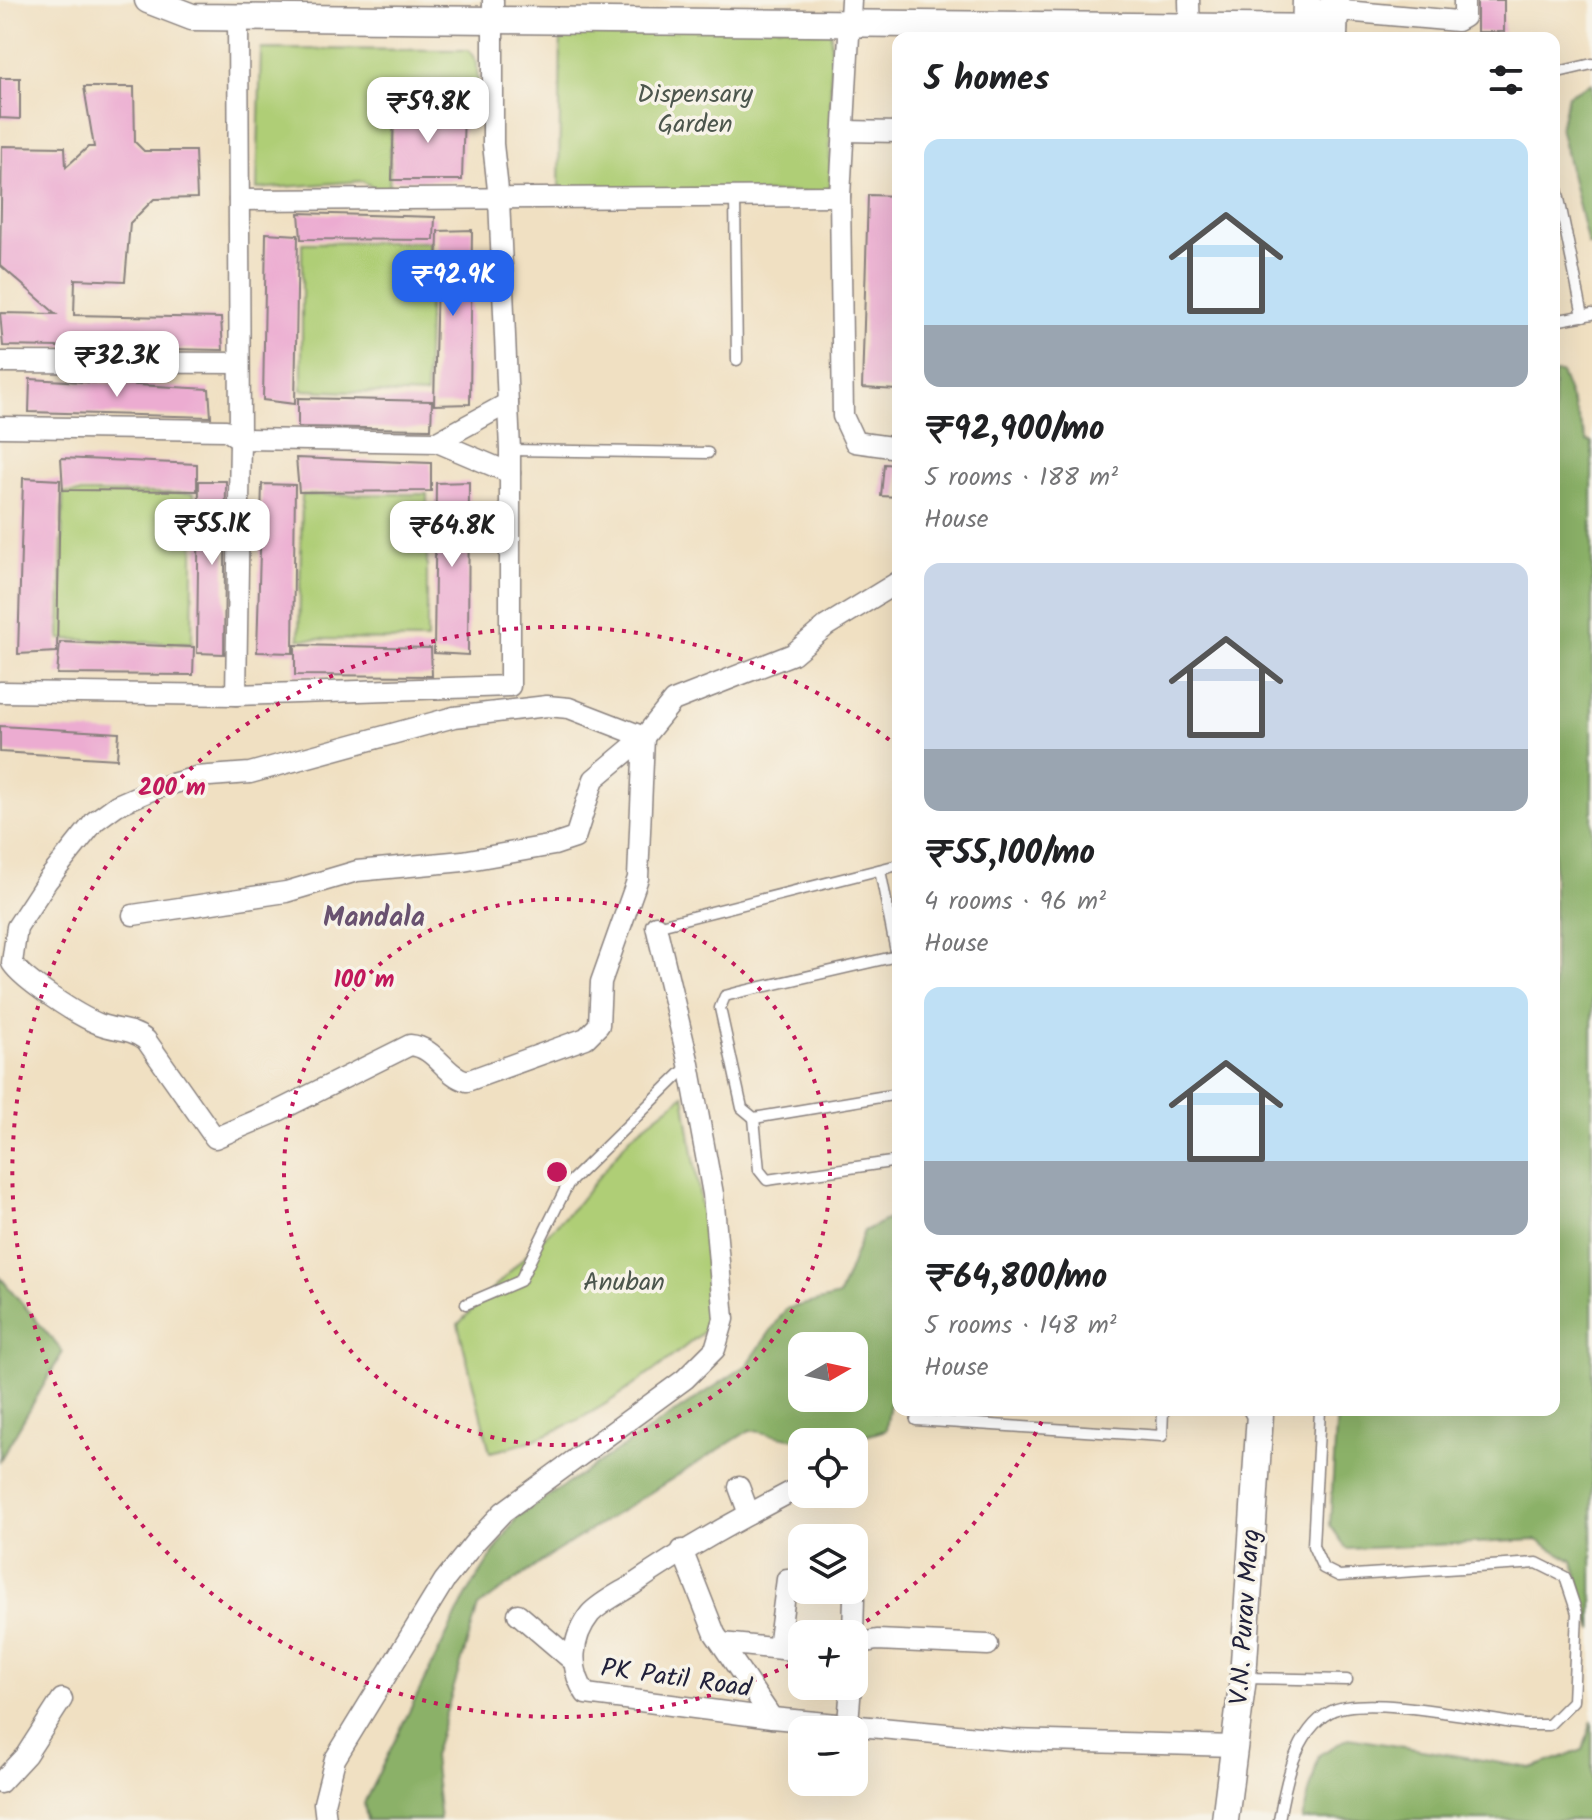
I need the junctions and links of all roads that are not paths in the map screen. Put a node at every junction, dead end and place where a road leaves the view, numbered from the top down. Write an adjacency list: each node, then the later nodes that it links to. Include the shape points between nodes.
1 (148, 0): 6 (street, via 192,17)
2 (1189, 0): 10 (street)
3 (1464, 0): 4 (street, via 1464,17 1457,21)
4 (1415, 8): 9 (street)
5 (493, 10): 6 (street); 7 (street); 17 (street, via 493,156)
6 (247, 12): 19 (street)
7 (851, 12): 10 (street); 13 (street)
8 (1305, 18): 9 (street); 10 (street)
9 (1334, 19)
10 (1190, 32)
11 (1592, 64): 12 (lane)
12 (1560, 72)
13 (845, 131): 14 (street); 15 (street)
14 (892, 132)
15 (840, 196): 16 (street); 29 (street, via 843,416 855,442)
16 (735, 197): 17 (street); 22 (lane)
17 (499, 199): 19 (street); 25 (street)
18 (1560, 199): 20 (lane)
19 (239, 200): 24 (street)
20 (1588, 315): 21 (lane)
21 (1560, 320)
22 (737, 360)
23 (0, 362): 24 (street)
24 (238, 363): 27 (street)
25 (508, 403): 28 (street); 30 (street)
26 (0, 427): 27 (street, via 226,430)
27 (240, 439): 28 (street); 35 (street)
28 (437, 442): 32 (street)
29 (892, 447)
30 (510, 450): 31 (lane); 32 (street)
31 (708, 453)
32 (510, 473): 35 (street, via 510,686)
33 (892, 586): 36 (street, via 826,626 793,654 673,701)
34 (0, 692): 35 (street)
35 (236, 695)
36 (644, 737): 36 (street, via 638,878 601,982 599,1025 586,1038 475,1079 457,1079 429,1051 410,1045 215,1138 146,1040 82,1015 20,976 12,963 17,927 95,821 154,789 196,777 250,773 351,742 480,712 569,708); 39 (street, via 594,779 575,838 463,861 357,871 286,892)
37 (892, 867): 38 (lane)
38 (880, 870): 40 (lane); 41 (lane)
39 (133, 915)
40 (656, 926): 43 (street)
41 (892, 934)
42 (892, 961): 45 (lane, via 725,996 720,1008 742,1108)
43 (689, 1064): 47 (lane, via 568,1184 520,1281); 72 (street, via 713,1194 723,1295 724,1319 715,1349 685,1379 503,1512 476,1541 444,1581 335,1759 324,1803)
44 (892, 1095): 45 (lane)
45 (754, 1118): 46 (lane, via 759,1170 767,1180)
46 (892, 1162)
47 (466, 1304)
48 (1163, 1416): 51 (lane, via 1162,1436)
49 (1260, 1416): 64 (street, V.N. Purav Marg)
50 (1320, 1416): 74 (lane, via 1313,1546 1323,1568 1339,1576 1537,1563 1565,1577 1577,1613 1573,1701 1549,1725 1373,1704 1331,1711 1288,1767)
51 (916, 1420)
52 (739, 1487): 54 (street)
53 (788, 1493): 54 (street, PK Patil Road)
54 (749, 1514): 55 (street, PK Patil Road)
55 (682, 1550): 59 (street); 63 (street, PK Patil Road, via 591,1613)
56 (787, 1579): 61 (street)
57 (518, 1614): 63 (street)
58 (868, 1642): 60 (street)
59 (722, 1643): 61 (street); 67 (street)
60 (988, 1645)
61 (778, 1648): 62 (street)
62 (788, 1649)
63 (573, 1661): 67 (street, PK Patil Road, via 576,1681 586,1694)
64 (1243, 1678): 65 (lane); 70 (street, V.N. Purav Marg)
65 (1347, 1680)
66 (62, 1699): 71 (street, via 26,1755)
67 (772, 1718): 68 (street, PK Patil Road)
68 (788, 1719)
69 (868, 1725): 70 (street, PK Patil Road, via 1011,1740)
70 (1235, 1746): 73 (street, V.N. Purav Marg)
71 (0, 1783)
72 (326, 1820)
73 (1225, 1820)
74 (1279, 1820)

